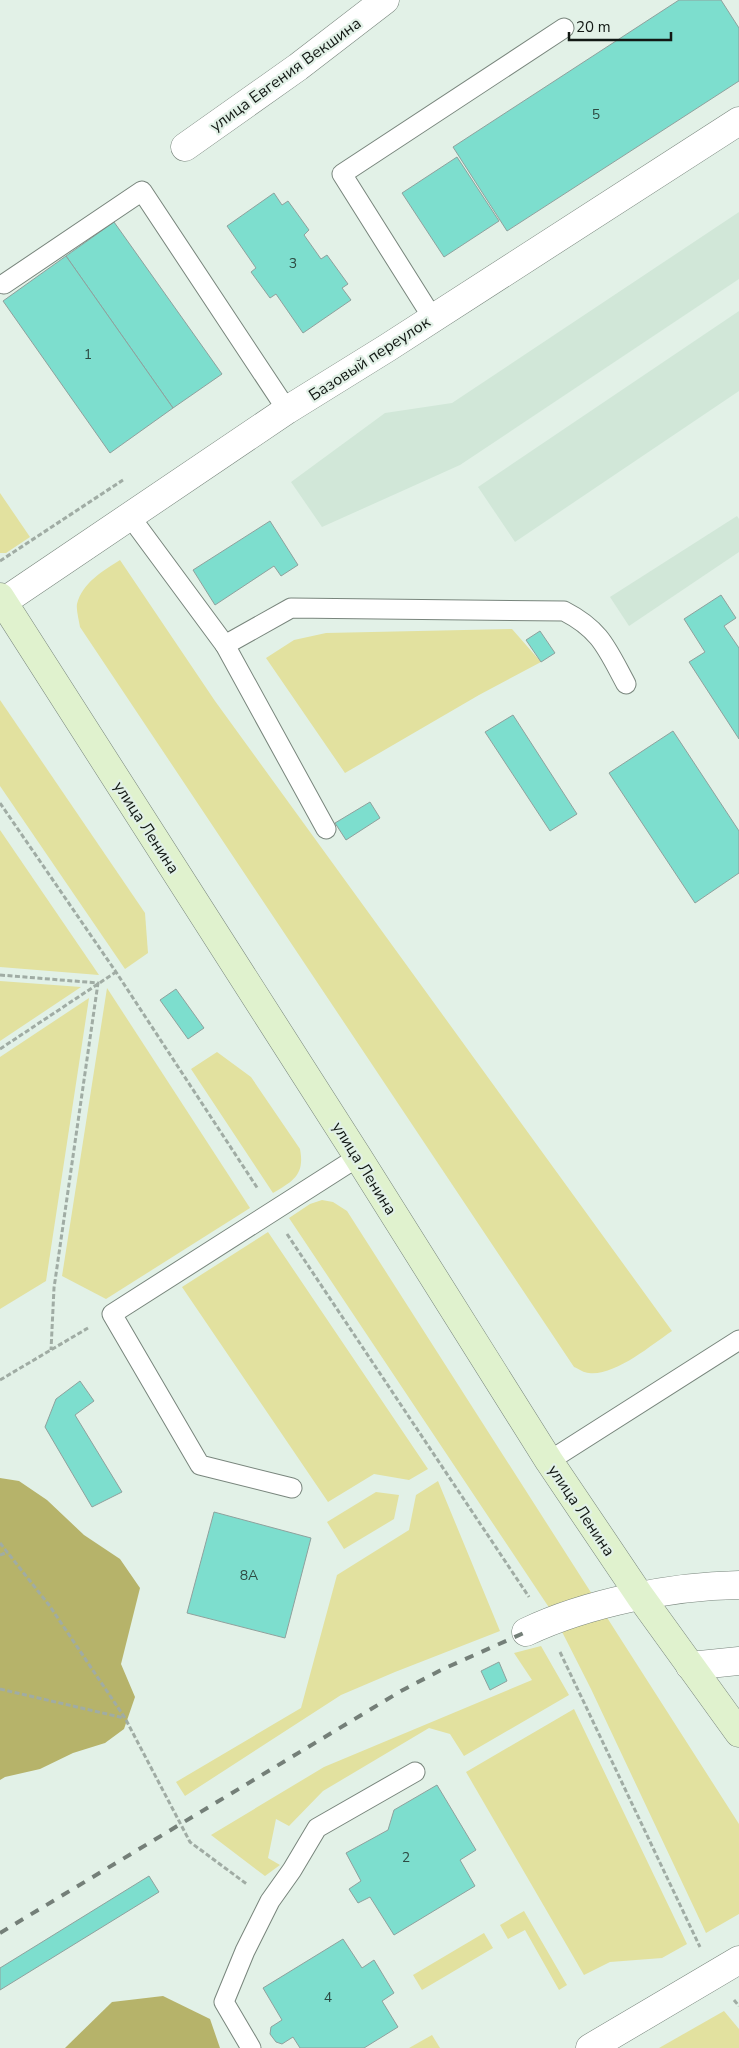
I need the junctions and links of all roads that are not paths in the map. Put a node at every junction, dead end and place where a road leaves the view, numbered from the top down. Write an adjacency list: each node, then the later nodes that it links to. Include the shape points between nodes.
1 (385, 0): 4 (street, улица Евгения Векшина)
2 (564, 28): 6 (lane, via 342,174)
3 (739, 121): 6 (street, Базовый переулок)
4 (185, 147)
5 (4, 284): 7 (lane, via 142,191)
6 (432, 317): 7 (street, Базовый переулок)
7 (287, 410): 8 (street, Базовый переулок)
8 (129, 515): 9 (street, Базовый переулок); 10 (lane)
9 (1, 601): 13 (main road, улица Ленина)
10 (225, 645): 11 (lane, via 291,608 564,612 597,634); 12 (lane)
11 (626, 684)
12 (326, 829)
13 (358, 1157): 15 (main road, улица Ленина); 16 (lane, via 112,1314 200,1465)
14 (739, 1340): 15 (lane)
15 (549, 1461): 18 (main road, улица Ленина)
16 (292, 1488)
17 (739, 1585): 18 (street)
18 (640, 1596): 19 (street); 21 (main road, улица Ленина)
19 (535, 1628)
20 (739, 1661): 21 (street)
21 (690, 1666): 22 (main road, улица Ленина)
22 (739, 1733)
23 (415, 1772): 25 (lane, via 317,1828 270,1901 244,1951 224,2002)
24 (739, 1960): 26 (street)
25 (251, 2048)
26 (590, 2048)

